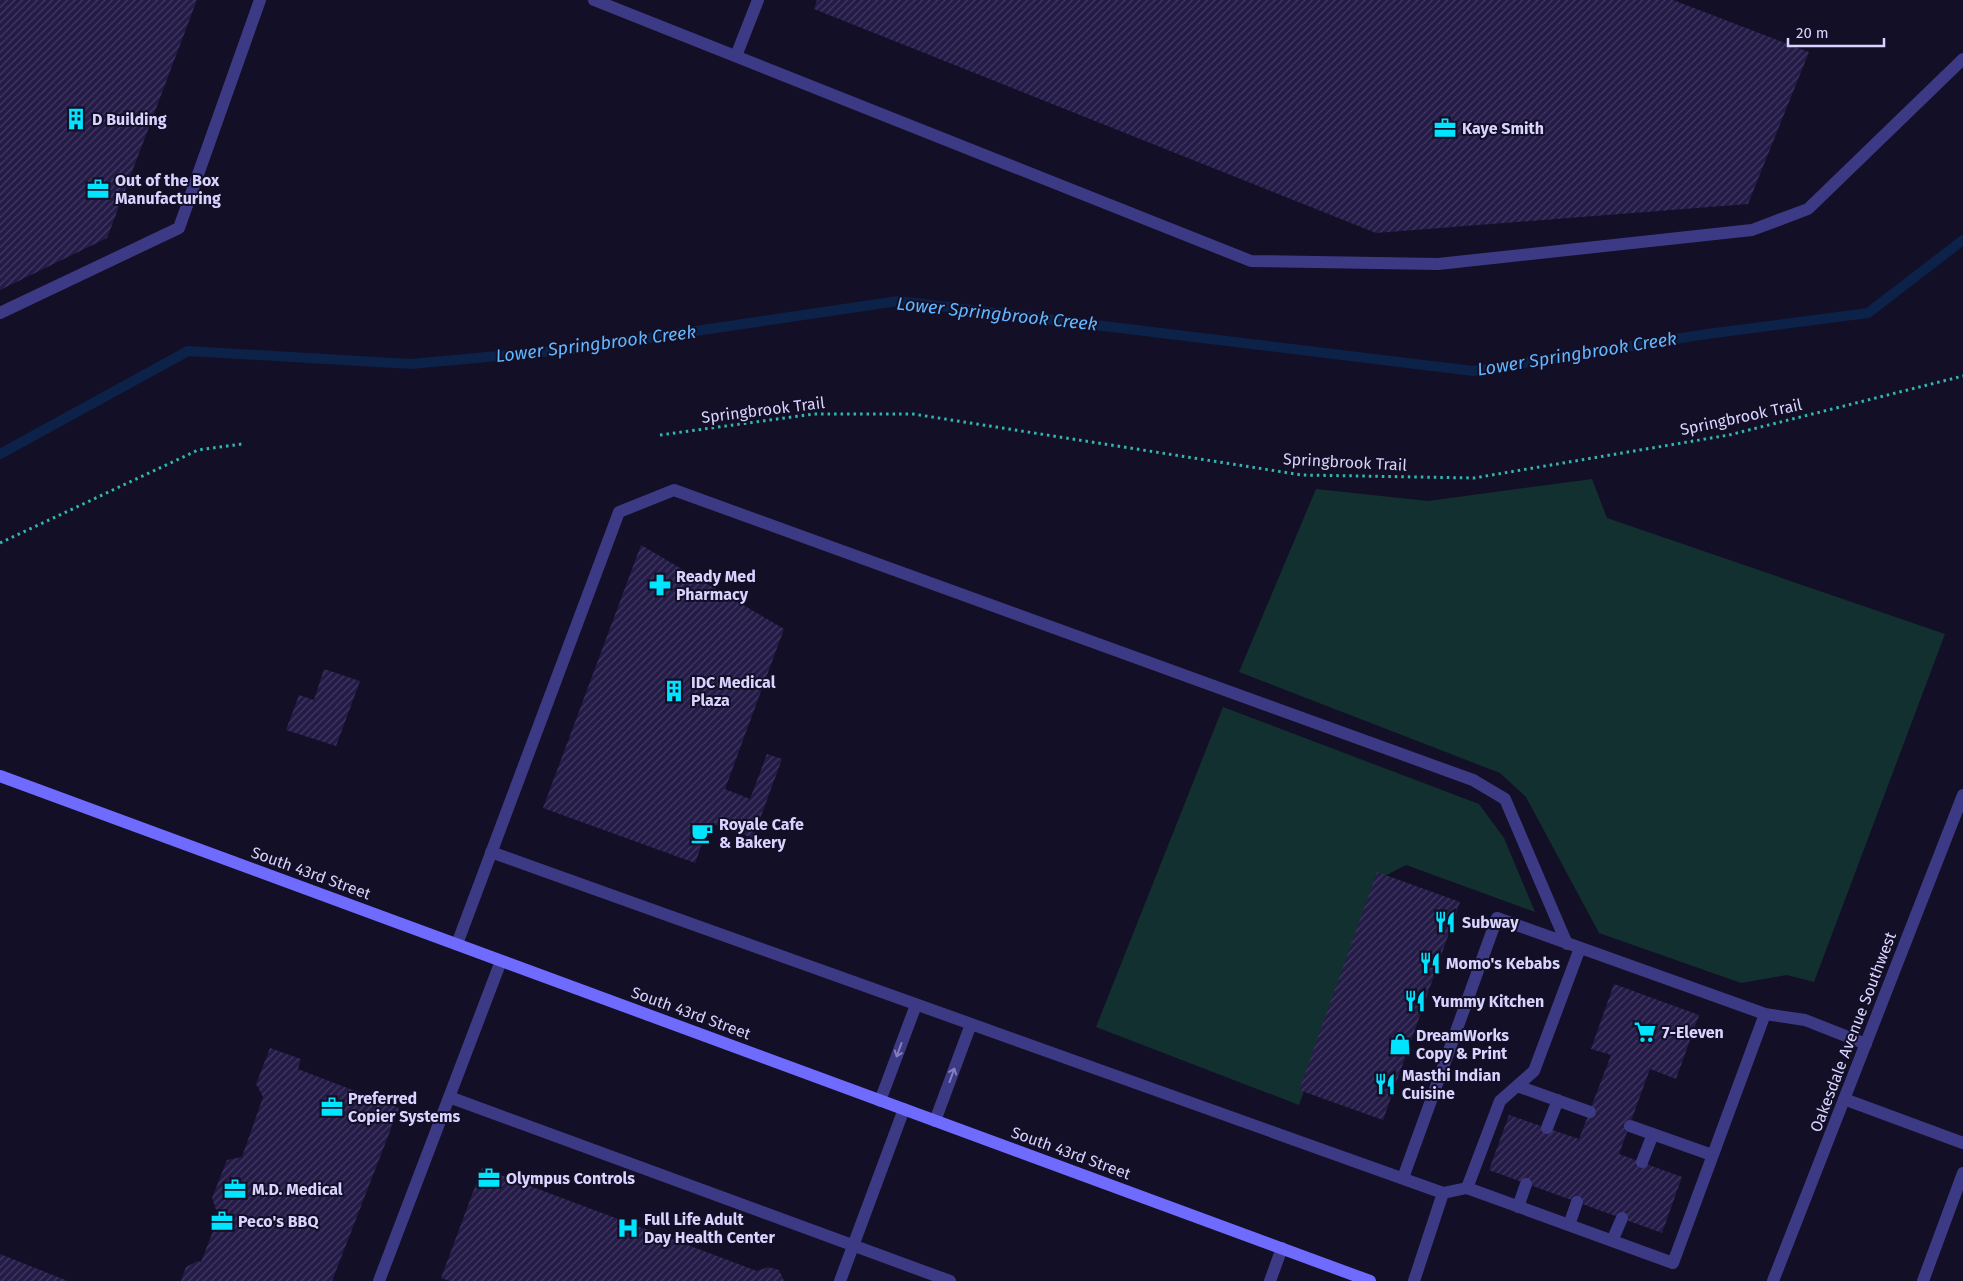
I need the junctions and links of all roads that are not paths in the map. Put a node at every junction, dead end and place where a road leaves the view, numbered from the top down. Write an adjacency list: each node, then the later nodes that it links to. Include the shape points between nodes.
1 (260, 0): 6 (street, via 178,228)
2 (594, 0): 4 (street)
3 (758, 0): 4 (street)
4 (736, 56): 5 (street, via 1251,261 1438,264 1752,230 1808,208)
5 (1963, 59)
6 (0, 313)
7 (0, 776): 10 (main road, South 43rd Street)
8 (1963, 795): 17 (street, Oakesdale Avenue Southwest)
9 (491, 852): 10 (street); 11 (street, via 619,512 674,490 1473,780 1505,799); 14 (street)
10 (457, 944): 13 (main road, South 43rd Street)
11 (1567, 944): 12 (street); 33 (street, via 1497,918)
12 (1580, 948): 15 (street); 18 (street, via 1534,1071)
13 (501, 961): 19 (street); 22 (main road, South 43rd Street)
14 (916, 1004): 16 (street); 22 (street, one-way to 22)
15 (1765, 1014): 17 (street, via 1805,1020); 30 (street)
16 (971, 1024): 25 (street, one-way to 16); 33 (street)
17 (1866, 1044): 20 (street, Oakesdale Avenue Southwest)
18 (1517, 1086): 21 (street); 35 (street, via 1500,1100)
19 (450, 1097): 42 (street); 44 (street)
20 (1844, 1099): 29 (street); 50 (street, Oakesdale Avenue Southwest)
21 (1558, 1100): 24 (street); 27 (street)
22 (880, 1101): 23 (main road, South 43rd Street)
23 (904, 1109): 25 (main road, South 43rd Street); 42 (street)
24 (1590, 1112)
25 (935, 1121): 43 (main road, South 43rd Street)
26 (1630, 1126): 28 (street)
27 (1547, 1128)
28 (1653, 1134): 30 (street); 31 (street)
29 (1963, 1143)
30 (1712, 1155): 41 (street, via 1673,1263)
31 (1642, 1162)
32 (1963, 1173): 51 (street)
33 (1403, 1178): 36 (street)
34 (1526, 1184): 38 (street)
35 (1467, 1188): 36 (street); 38 (street)
36 (1442, 1193): 49 (street)
37 (1577, 1202): 40 (street)
38 (1518, 1207): 40 (street)
39 (1622, 1218): 41 (street)
40 (1569, 1225): 41 (street)
41 (1612, 1241)
42 (854, 1246): 45 (street); 46 (street)
43 (1282, 1248): 47 (street); 48 (main road, South 43rd Street)
44 (379, 1281)
45 (840, 1281)
46 (950, 1281)
47 (1270, 1281)
48 (1370, 1281)
49 (1414, 1281)
50 (1773, 1281)
51 (1922, 1281)

